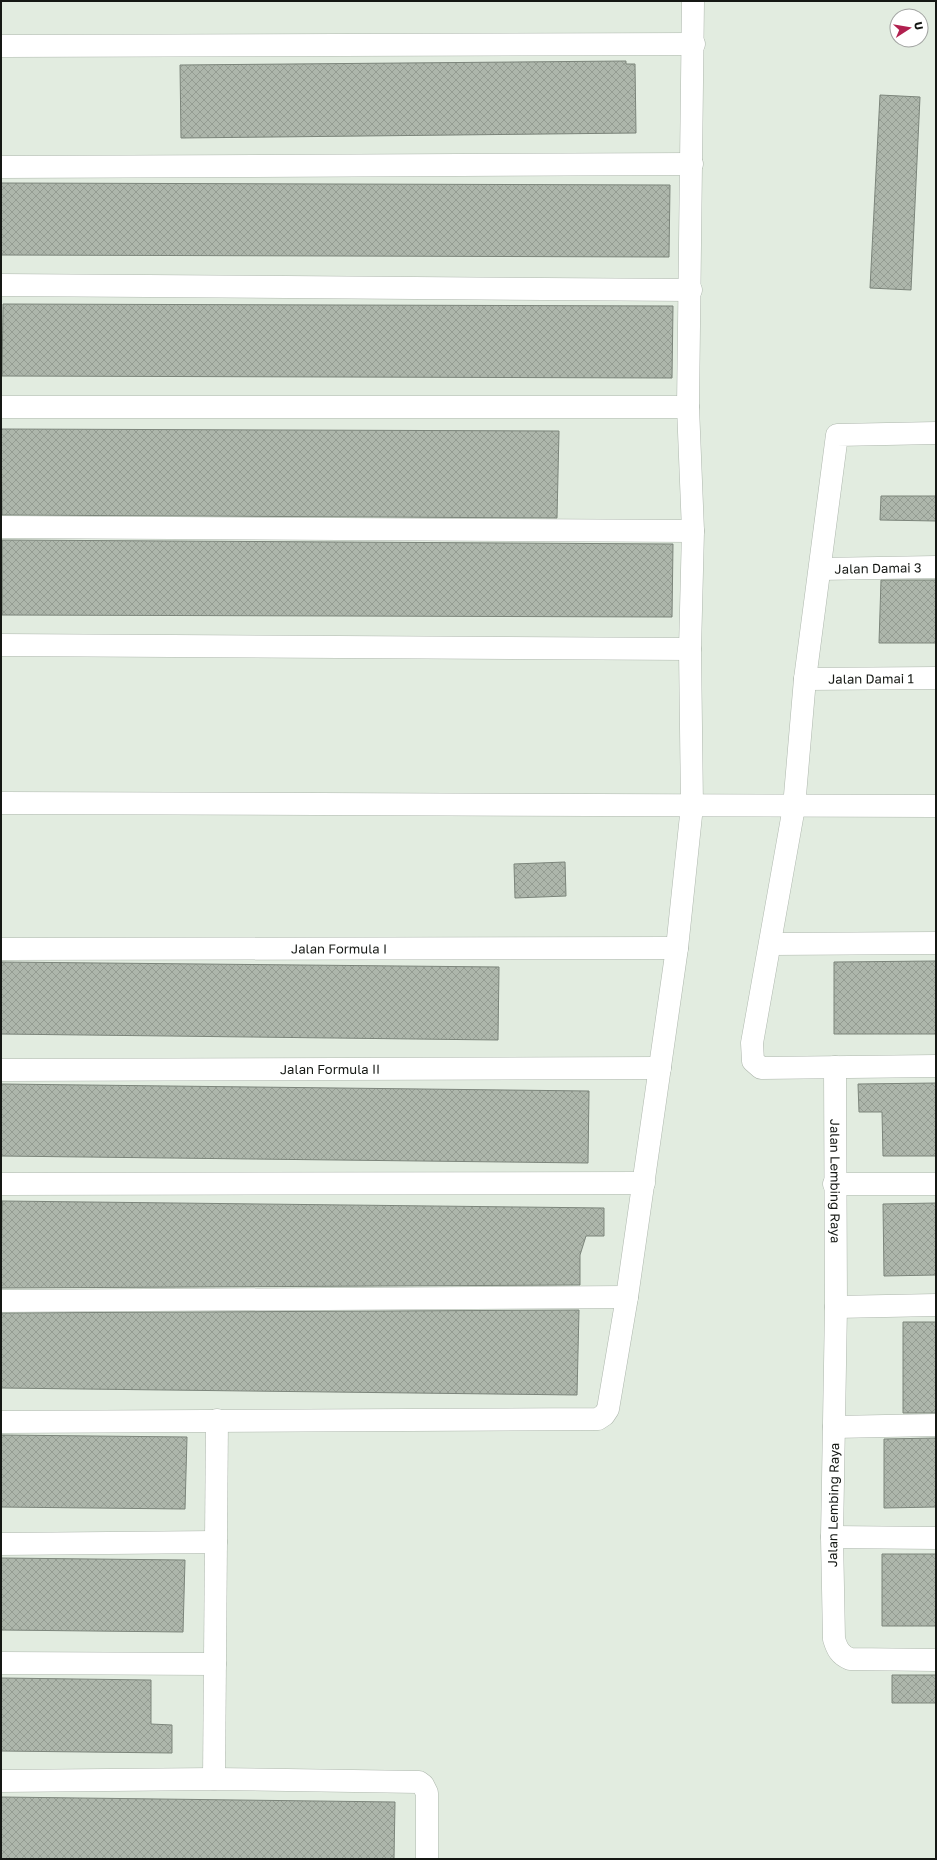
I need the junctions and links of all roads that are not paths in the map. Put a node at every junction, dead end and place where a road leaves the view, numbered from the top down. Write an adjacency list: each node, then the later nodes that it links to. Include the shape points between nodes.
1 (693, 1): 2 (street)
2 (694, 44): 3 (street); 4 (street)
3 (1, 46)
4 (692, 164): 5 (street); 7 (street)
5 (1, 167)
6 (1, 286): 7 (street)
7 (691, 290): 9 (street)
8 (1, 407): 9 (street)
9 (688, 407): 12 (street)
10 (936, 433): 14 (street, via 837,435)
11 (1, 527): 12 (street)
12 (693, 531): 16 (street)
13 (936, 567): 14 (street, Jalan Damai 3)
14 (820, 569): 18 (street)
15 (1, 645): 16 (street)
16 (690, 650): 20 (street)
17 (936, 678): 18 (street, Jalan Damai 1)
18 (805, 679): 22 (street)
19 (1, 804): 20 (street)
20 (692, 806): 22 (street, via 764,804); 25 (street)
21 (936, 806): 22 (street)
22 (794, 807): 24 (street)
23 (936, 943): 24 (street)
24 (771, 944): 27 (street, via 752,1043 753,1061 761,1068)
25 (677, 948): 26 (street, Jalan Formula I); 29 (street)
26 (1, 949)
27 (835, 1066): 28 (street); 33 (street, Jalan Lembing Raya)
28 (936, 1066)
29 (660, 1068): 30 (street, Jalan Formula II); 31 (street)
30 (1, 1070)
31 (644, 1183): 32 (street); 35 (street)
32 (1, 1184)
33 (834, 1184): 34 (street); 38 (street, Jalan Lembing Raya)
34 (936, 1184)
35 (627, 1297): 36 (street); 39 (street, via 608,1409 598,1419)
36 (1, 1301)
37 (936, 1305): 38 (street)
38 (836, 1307): 42 (street, Jalan Lembing Raya)
39 (217, 1420): 40 (street); 45 (street)
40 (1, 1422)
41 (936, 1425): 42 (street)
42 (834, 1427): 43 (street, Jalan Lembing Raya)
43 (832, 1537): 44 (street); 47 (street, Jalan Lembing Raya, via 834,1639 838,1651 850,1659)
44 (936, 1538)
45 (216, 1542): 46 (street); 49 (street)
46 (1, 1544)
47 (936, 1660)
48 (1, 1663): 49 (street)
49 (215, 1664): 50 (street)
50 (214, 1779): 51 (street); 52 (street, via 419,1782 427,1793)
51 (1, 1781)
52 (427, 1859)

